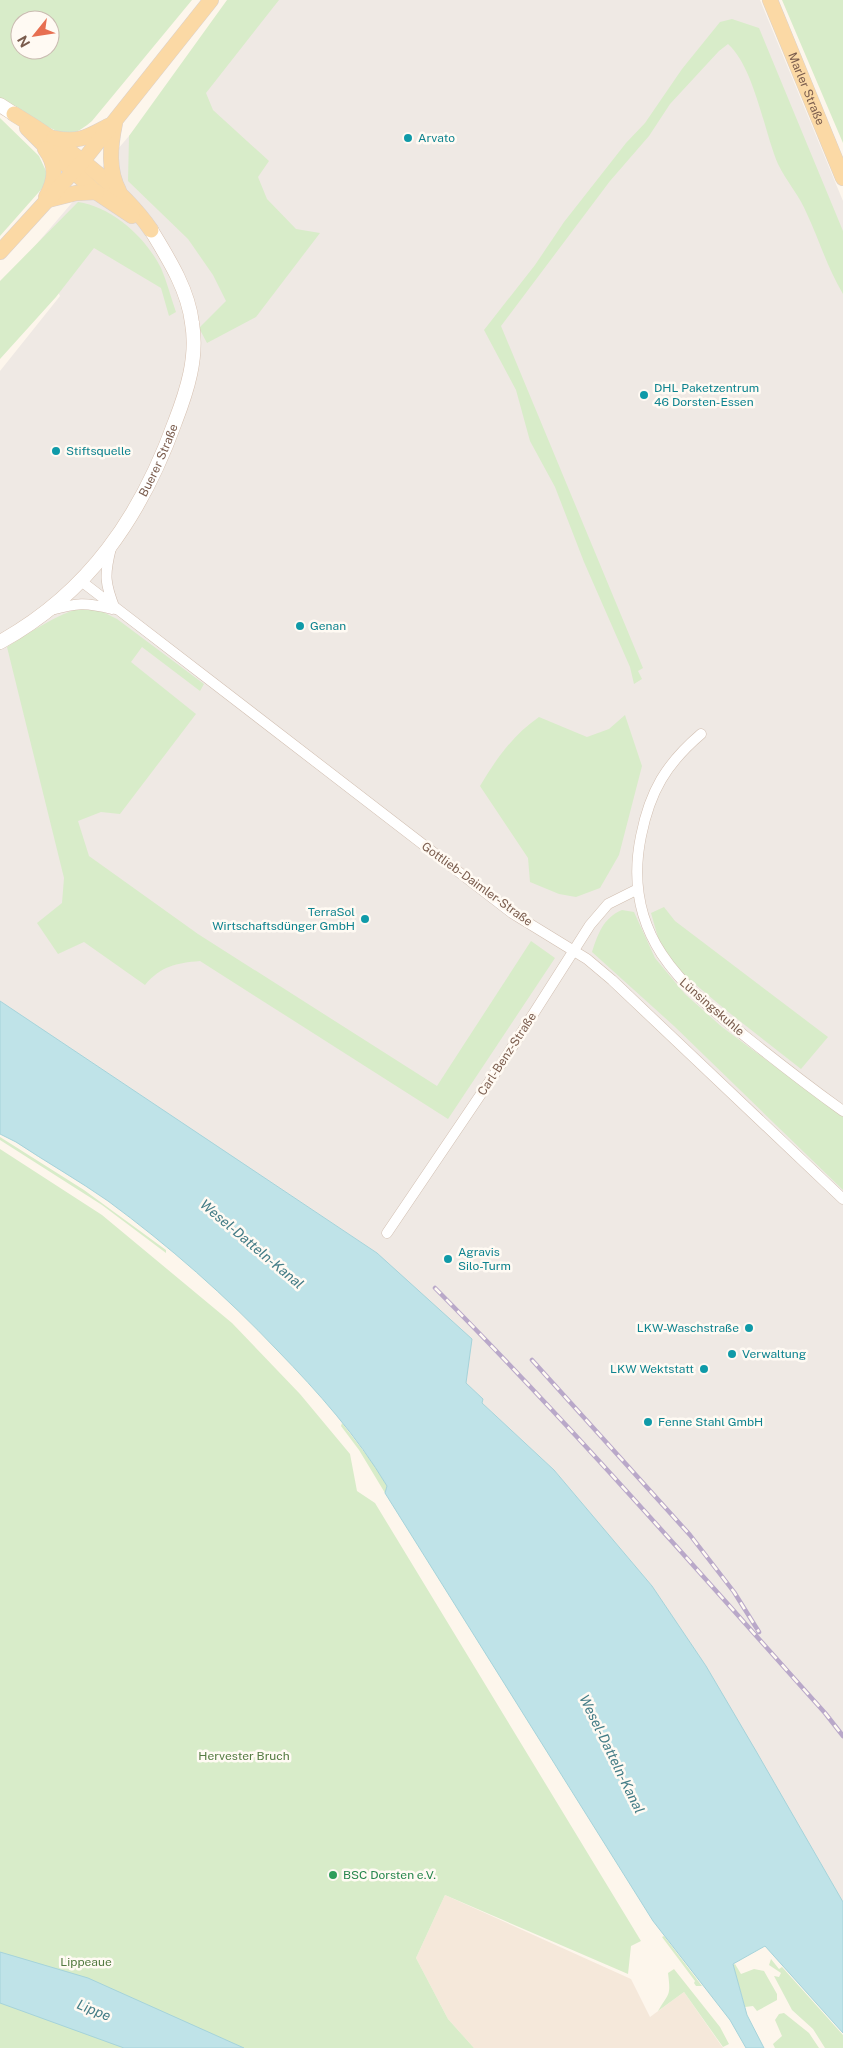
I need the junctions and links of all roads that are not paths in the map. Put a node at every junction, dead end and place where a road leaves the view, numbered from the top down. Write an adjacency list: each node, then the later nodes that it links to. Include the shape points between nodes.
1 (211, 0): 5 (main road)
2 (770, 0): 8 (main road, Marler Straße)
3 (0, 105): 4 (street)
4 (14, 114): 6 (main road)
5 (115, 122): 6 (main road, via 80,140); 7 (main road); 10 (main road, via 111,144 112,174)
6 (47, 140): 7 (main road); 12 (main road, via 54,174 52,186)
7 (78, 167): 9 (main road); 10 (main road); 11 (main road)
8 (843, 178)
9 (96, 192): 11 (main road); 13 (main road)
10 (122, 197): 13 (main road)
11 (48, 200): 12 (main road)
12 (37, 212): 14 (main road)
13 (151, 230): 15 (street, Buerer Straße, via 171,264 189,307 194,335 191,371 181,408 155,474 138,508)
14 (0, 252)
15 (111, 546): 16 (street, Buerer Straße); 17 (street, via 105,577)
16 (81, 581): 17 (street, Gottlieb-Daimler-Straße); 18 (street, Buerer Straße)
17 (116, 610): 18 (street, Gottlieb-Daimler-Straße, via 77,603); 22 (street, Gottlieb-Daimler-Straße, via 512,912)
18 (47, 611): 19 (street, Buerer Straße)
19 (0, 642)
20 (701, 734): 21 (street, Lünsingskuhle, via 672,762 651,799 639,846)
21 (638, 889): 22 (street, Carl-Benz-Straße, via 608,904); 23 (street, Lünsingskuhle, via 654,941 677,977 722,1018)
22 (573, 951): 24 (street, Gottlieb-Daimler-Straße, via 612,980); 25 (street, Carl-Benz-Straße)
23 (843, 1111)
24 (843, 1199)
25 (387, 1233)

